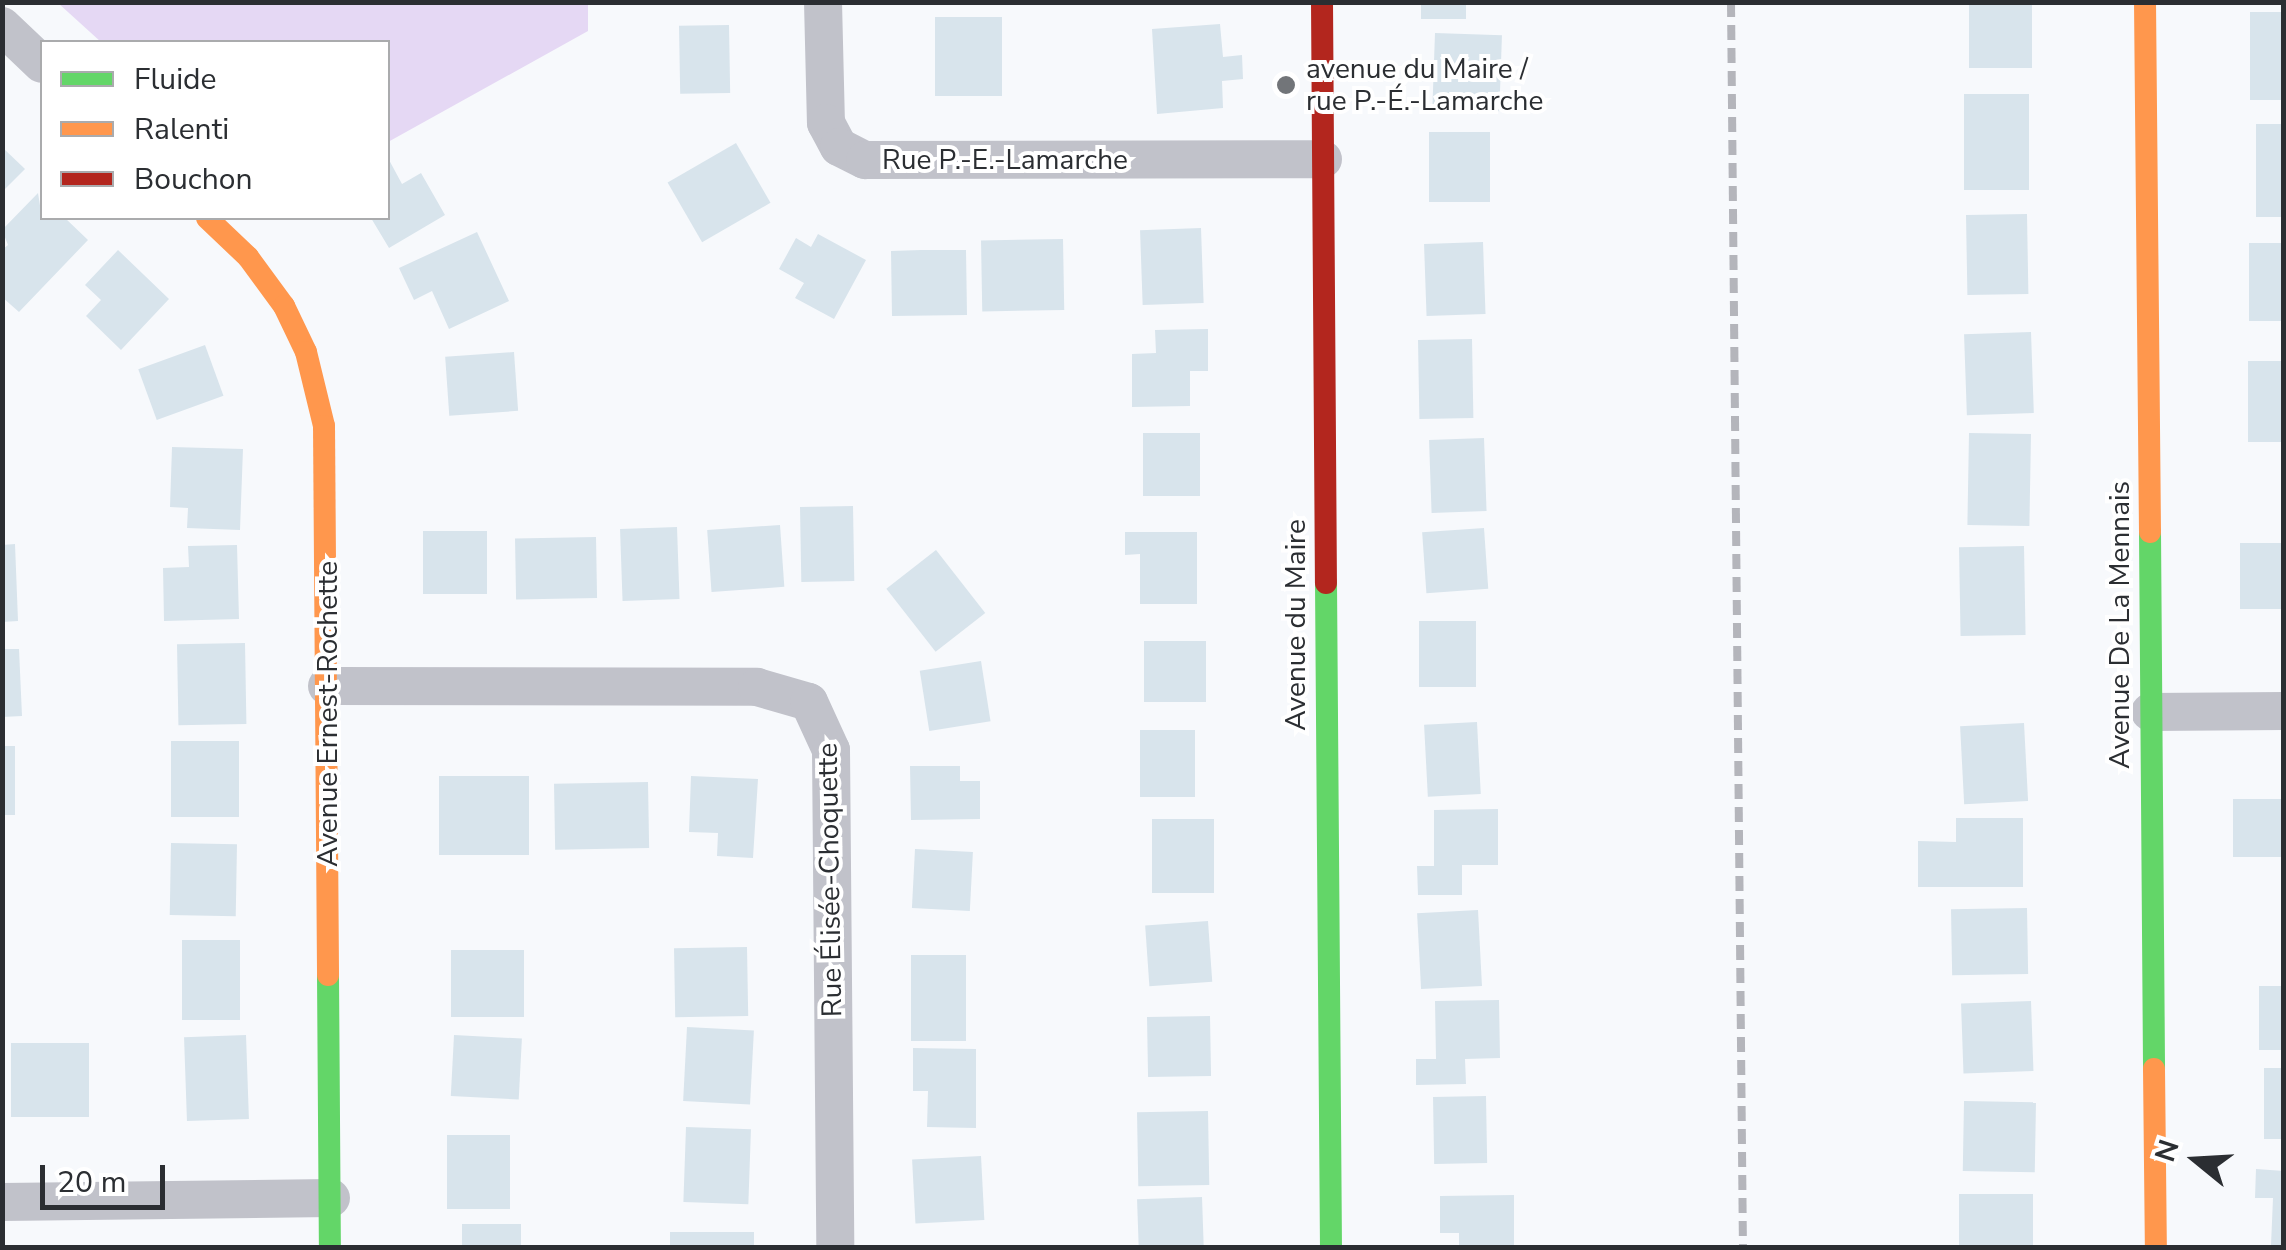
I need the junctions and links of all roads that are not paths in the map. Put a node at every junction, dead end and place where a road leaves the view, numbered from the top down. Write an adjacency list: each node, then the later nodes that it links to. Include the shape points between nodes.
1 (823, 2): 6 (street, Rue P.-E.-Lamarche, via 826,123 839,147 864,160)
2 (1322, 2): 6 (street, Avenue du Maire)
3 (2145, 2): 10 (street, Avenue De La Mennais)
4 (2, 26): 5 (street)
5 (40, 62)
6 (1323, 159): 15 (street, Avenue du Maire)
7 (209, 220): 8 (street, Avenue Ernest-Rochette, via 267,280 315,380 327,472)
8 (327, 686): 11 (street, Avenue Ernest-Rochette); 14 (street, Rue Élisée-Choquette, via 757,687 809,702 831,750)
9 (2284, 711): 10 (street)
10 (2150, 712): 16 (street, Avenue De La Mennais)
11 (330, 1198): 12 (street); 13 (street, Avenue Ernest-Rochette)
12 (2, 1202)
13 (330, 1248)
14 (835, 1248)
15 (1331, 1248)
16 (2156, 1248)

